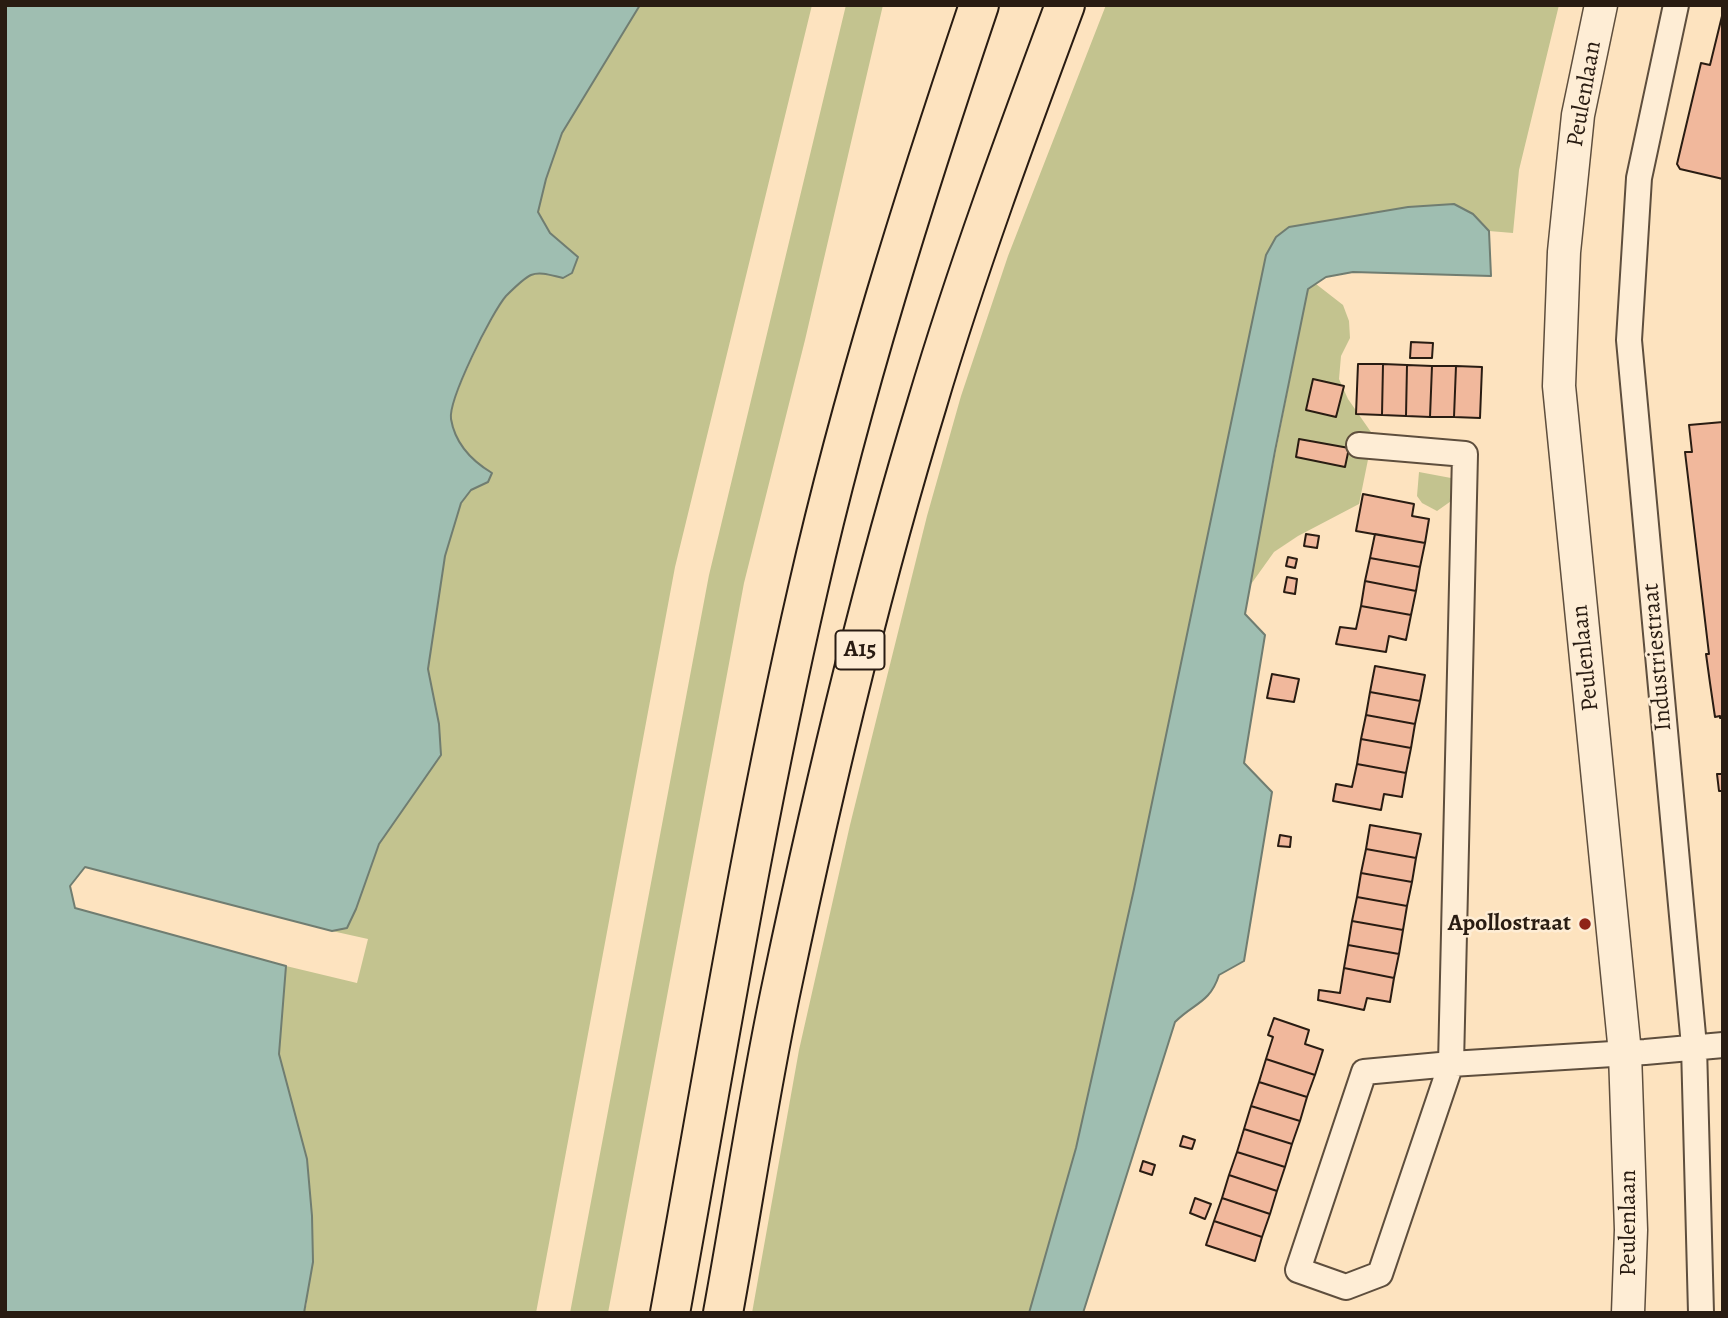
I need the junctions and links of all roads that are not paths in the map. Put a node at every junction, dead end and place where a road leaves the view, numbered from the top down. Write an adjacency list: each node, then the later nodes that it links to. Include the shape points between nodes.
1 (979, 5): 10 (highway, A15, via 890,278 808,589)
2 (1065, 5): 11 (highway, A15, via 990,206 873,596 782,988)
3 (1601, 5): 8 (street, Peulenlaan, via 1578,115 1564,252 1559,386)
4 (1676, 5): 7 (street, Industriestraat, via 1639,178 1629,340)
5 (1359, 445): 9 (street, via 1465,454)
6 (1723, 1045): 7 (street)
7 (1694, 1046): 8 (street); 13 (street, Industriestraat)
8 (1625, 1053): 9 (street); 12 (street, Peulenlaan, via 1631,1230)
9 (1451, 1064): 9 (street, via 1364,1072 1298,1270 1346,1287 1380,1274)
10 (670, 1313)
11 (723, 1313)
12 (1628, 1313)
13 (1700, 1313)

